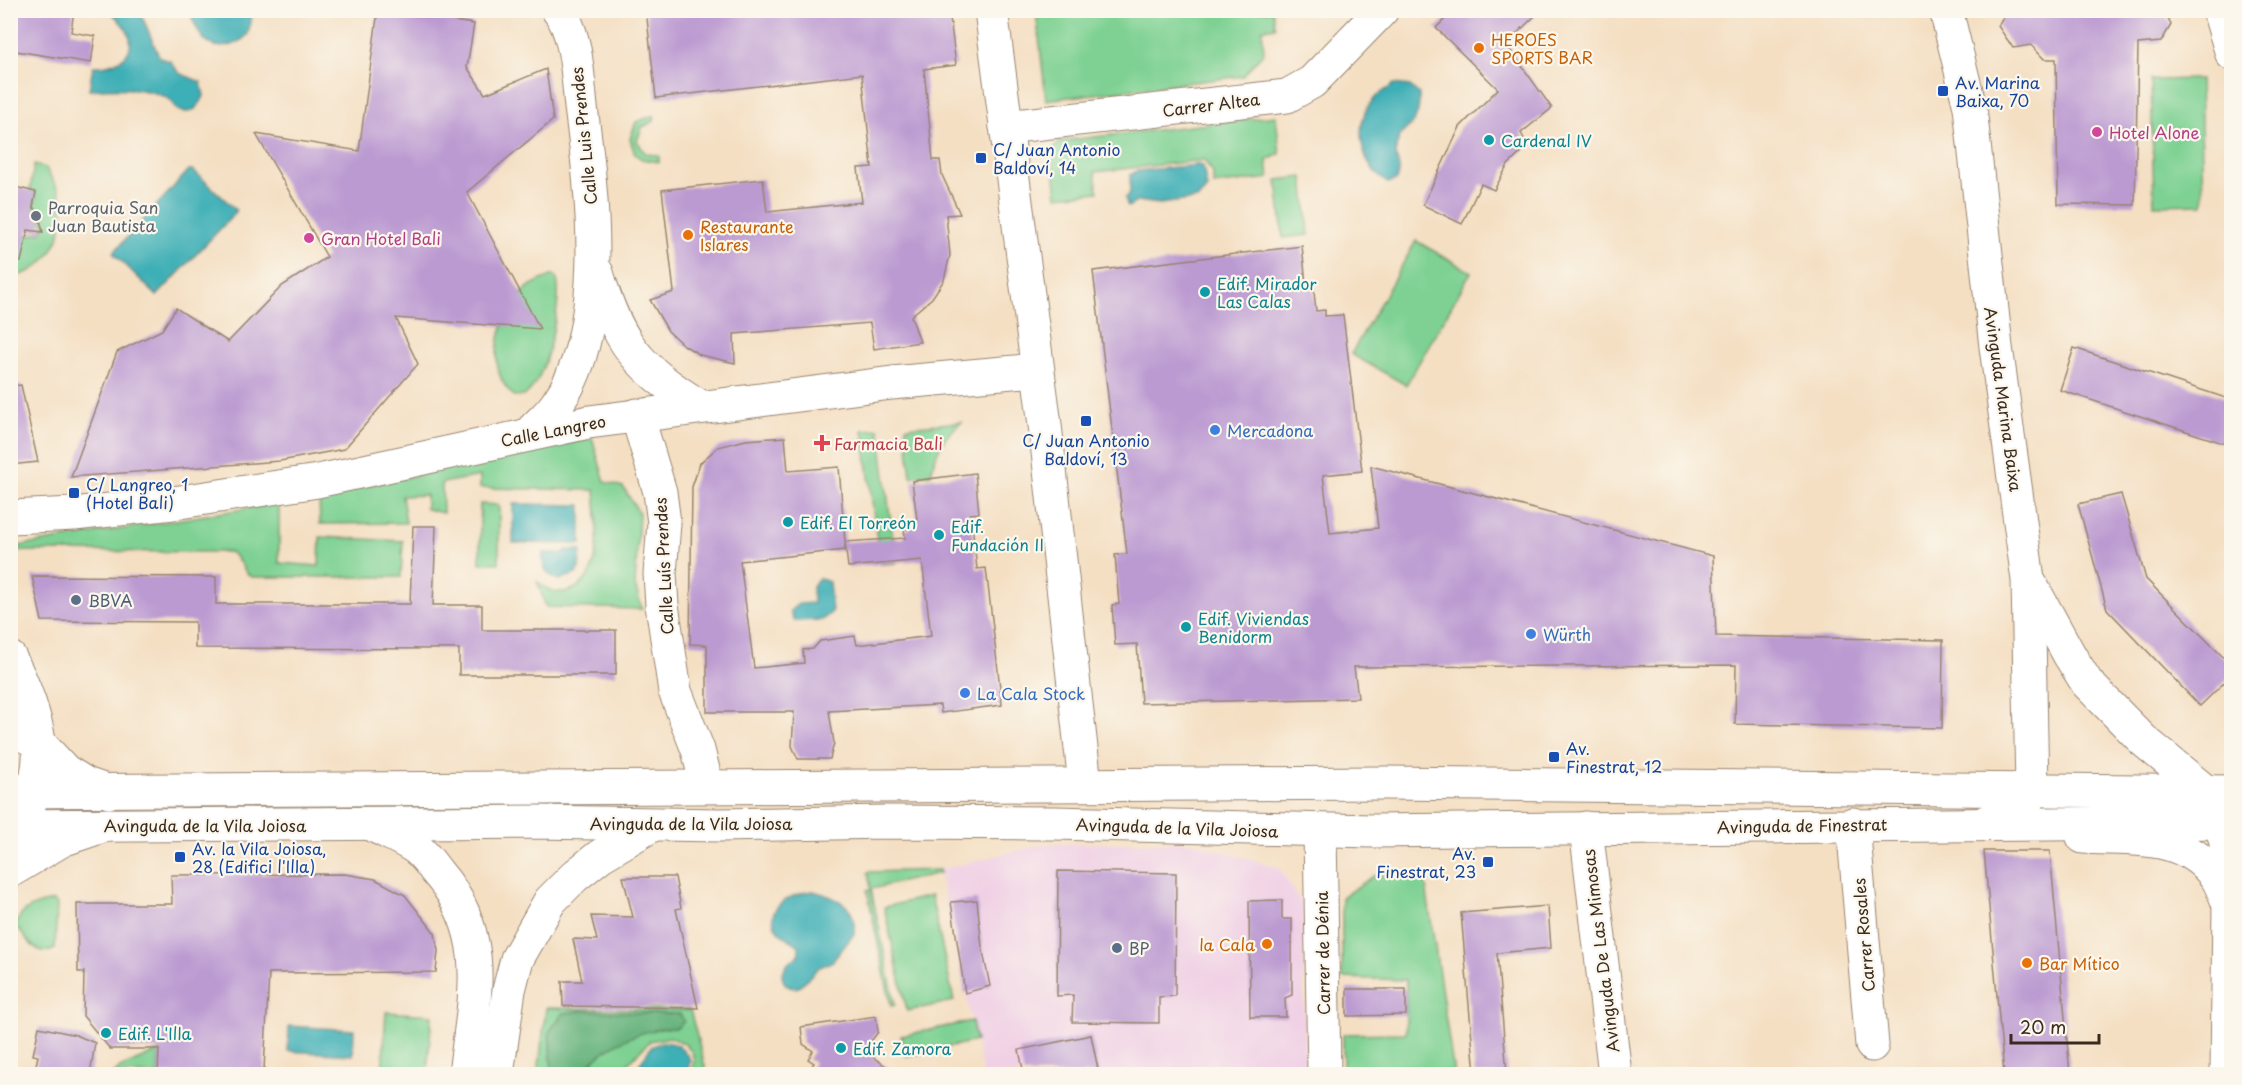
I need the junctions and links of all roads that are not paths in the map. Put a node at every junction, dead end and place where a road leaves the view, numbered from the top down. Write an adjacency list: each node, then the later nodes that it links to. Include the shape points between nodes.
1 (558, 10): 7 (street, Calle Luis Prendes)
2 (580, 10): 7 (street)
3 (991, 10): 9 (street)
4 (1382, 10): 9 (street, Carrer Altea, via 1312,82 1287,96)
5 (1947, 10): 16 (street, Avinguda Marina Baixa, via 1970,107 1996,347)
6 (2219, 10): 8 (street)
7 (574, 48): 10 (street, Calle Luis Prendes)
8 (2232, 54)
9 (1006, 127): 11 (street)
10 (595, 265): 12 (street, via 607,307 626,345 664,384); 14 (street, via 587,323 574,369 556,404)
11 (1036, 370): 12 (street, Calle Langreo, via 892,382); 23 (street)
12 (701, 407): 13 (street, Calle Langreo)
13 (637, 415): 14 (street, Calle Langreo); 19 (street, Calle Luís Prendes, via 660,492 664,523 662,605 675,691)
14 (528, 435): 15 (street, Calle Langreo, via 318,481 173,503)
15 (10, 517)
16 (2028, 580): 20 (street, Avinguda Marina Baixa); 24 (street, via 2087,683 2143,740)
17 (10, 658): 18 (street, via 22,681)
18 (25, 735): 21 (street); 22 (street, Avinguda de la Vila Joiosa, via 65,771 86,784)
19 (707, 786): 22 (street, Avinguda de la Vila Joiosa); 23 (street, Avinguda de la Vila Joiosa)
20 (2032, 791): 23 (street, Avinguda de la Vila Joiosa, via 1379,783); 24 (street); 26 (street, via 2024,806); 27 (street, via 2038,802)
21 (22, 792): 22 (street, Avinguda de la Vila Joiosa); 36 (street)
22 (111, 792)
23 (1086, 792): 25 (street, Avinguda de la Vila Joiosa, via 1083,809 1074,817); 32 (street, Avinguda de la Vila Joiosa, via 1101,813)
24 (2224, 808): 27 (street, Avinguda de Finestrat); 38 (street, via 2207,849); 39 (street)
25 (1055, 822): 31 (street, Avinguda de la Vila Joiosa); 32 (street, Avinguda de la Vila Joiosa)
26 (1984, 823): 27 (street, Avinguda de Finestrat); 29 (street, Avinguda de Finestrat); 38 (street, via 2022,833 2167,842 2187,850)
27 (2081, 823)
28 (371, 824): 30 (street, Avinguda de la Vila Joiosa); 31 (street, Avinguda de la Vila Joiosa); 41 (street, via 417,849 445,881 471,935 477,965)
29 (1853, 824): 33 (street, Avinguda de Finestrat); 40 (street, Carrer Rosales)
30 (108, 825): 36 (street, Avinguda de la Vila Joiosa); 37 (street, via 77,833)
31 (652, 825): 42 (street, via 600,856 550,901 517,959)
32 (1129, 825): 34 (street, Avinguda de la Vila Joiosa)
33 (1586, 828): 35 (street, Avinguda de Finestrat); 44 (street, Avinguda De Las Mimosas)
34 (1320, 831): 35 (street, Avinguda de la Vila Joiosa); 43 (street, Carrer de Dénia)
35 (1372, 831)
36 (15, 834)
37 (10, 871)
38 (2214, 873): 39 (street)
39 (2230, 902): 45 (street)
40 (1872, 1045)
41 (465, 1074)
42 (497, 1074)
43 (1324, 1074)
44 (1615, 1074)
45 (2227, 1074)

